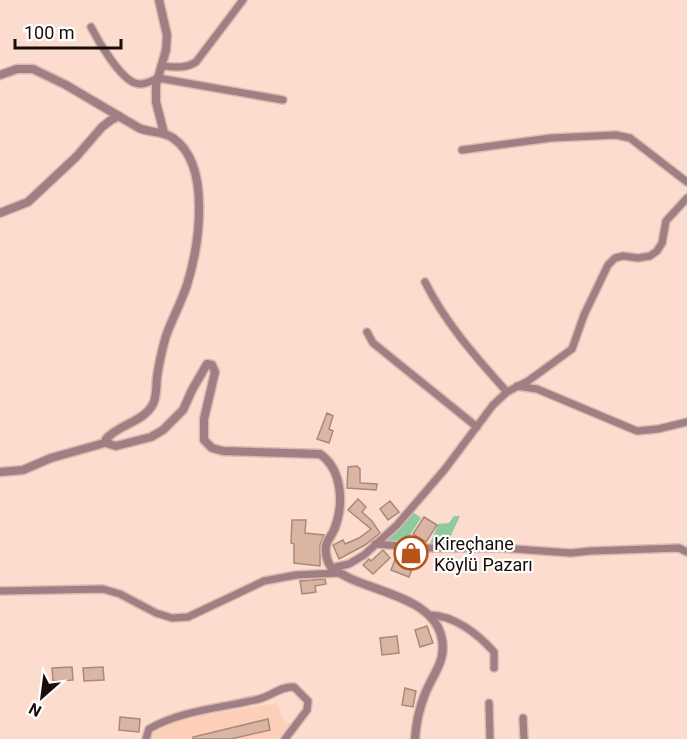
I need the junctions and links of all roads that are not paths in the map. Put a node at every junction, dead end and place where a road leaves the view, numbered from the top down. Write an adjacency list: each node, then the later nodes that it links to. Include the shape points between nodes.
1 (159, 0): 4 (street, via 167,35)
2 (243, 0): 4 (street, via 196,62 180,68)
3 (90, 27): 6 (street, via 130,80 142,84)
4 (161, 66): 6 (street)
5 (0, 75): 8 (street, via 33,69)
6 (158, 78): 7 (street); 9 (street, via 156,102)
7 (283, 100)
8 (119, 116): 9 (street, via 150,132); 13 (street, via 102,127 28,202)
9 (164, 133): 20 (street, via 185,150 196,175 198,214 193,261 167,333 154,403 142,416 112,432)
10 (462, 150): 11 (street, via 551,138 616,135 630,138)
11 (687, 182)
12 (687, 198): 16 (street, via 666,221 657,251 650,256 615,258 608,265 572,349)
13 (0, 213)
14 (425, 282): 17 (street, via 467,347)
15 (367, 332): 19 (street, via 373,343)
16 (517, 386): 17 (street); 18 (street, via 537,389 636,431)
17 (507, 392): 19 (street)
18 (687, 422)
19 (477, 427): 22 (street, via 439,477)
20 (108, 442): 21 (street, via 23,470); 24 (street, via 116,446 163,430 183,410 207,364 212,365 216,372 204,419 204,440 212,448 320,454 333,468 341,501 335,529 326,546)
21 (0, 472)
22 (375, 544): 23 (street, via 571,553 679,548); 24 (street, via 349,564)
23 (687, 552)
24 (331, 568): 25 (street)
25 (340, 573): 26 (street, via 264,581 188,617 172,618 103,589); 27 (street, via 401,598)
26 (0, 591)
27 (429, 615): 28 (street, via 440,615 462,625 485,642 494,652); 33 (street, via 439,627 443,658 424,696)
28 (494, 668)
29 (489, 703): 34 (street)
30 (523, 717): 35 (street)
31 (146, 739): 32 (street, via 149,729 170,719 259,699 287,686 294,687 308,701 307,710)
32 (285, 739)
33 (414, 739)
34 (490, 739)
35 (524, 739)

